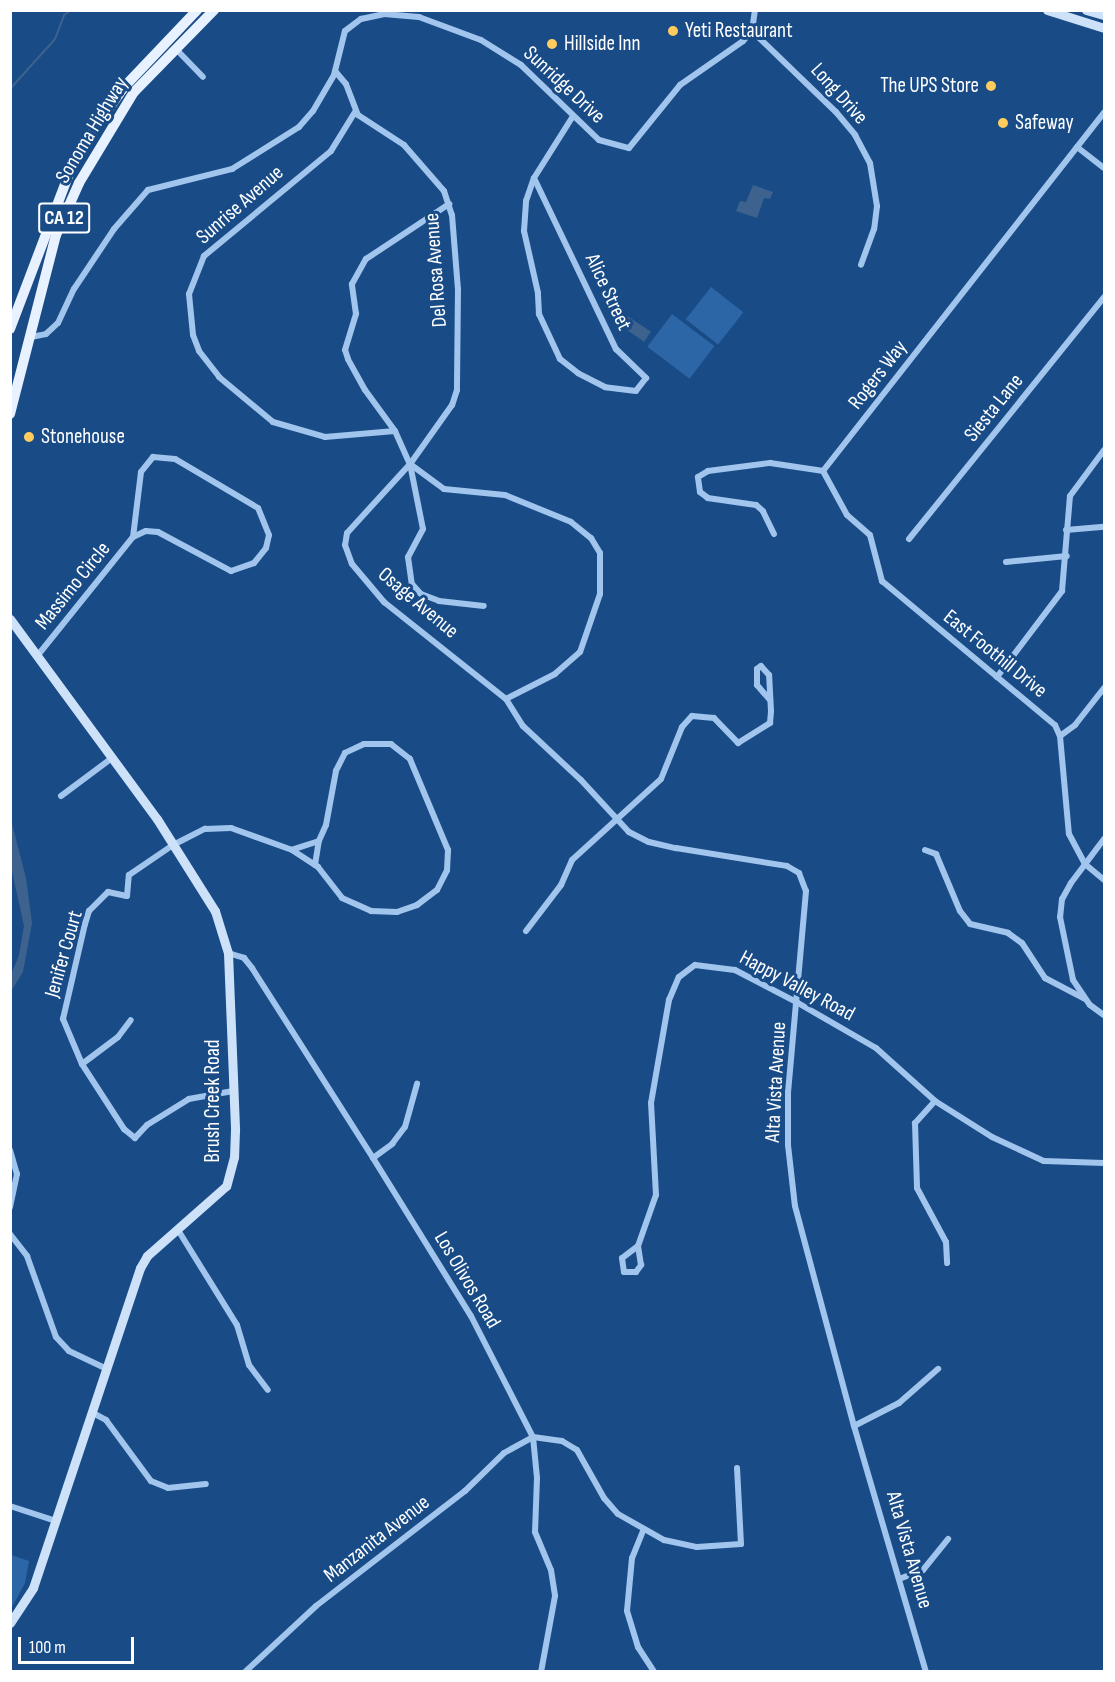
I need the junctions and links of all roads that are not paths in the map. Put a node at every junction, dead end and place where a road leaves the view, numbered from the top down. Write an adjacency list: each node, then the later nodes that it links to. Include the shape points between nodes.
1 (197, 10): 9 (main road, CA 12)
2 (214, 10): 9 (main road, CA 12)
3 (755, 10): 8 (street)
4 (1047, 10): 7 (street)
5 (1086, 10): 6 (street)
6 (1104, 15)
7 (1104, 28)
8 (752, 31): 14 (street, Sunridge Drive, via 680,85 629,148 599,140); 19 (street, Long Drive, via 836,112 855,135 870,163 877,206 874,229)
9 (172, 43): 11 (street); 21 (main road, Sonoma Highway / CA 12, via 125,86 96,126 74,166); 22 (main road, Sonoma Highway / CA 12, via 134,92 79,183 56,235)
10 (335, 71): 12 (street, via 346,84); 14 (street, Sunridge Drive, via 340,43 353,22 384,14 419,17 500,51); 22 (street, Sunridge Drive, via 314,111 270,148 232,169 148,190 114,229 74,289 58,324 46,334)
11 (203, 77)
12 (355, 112): 18 (street, Del Rosa Avenue, via 404,145 431,173); 24 (street, Sunrise Avenue, via 331,151 204,256 193,278 188,309 199,351 212,368 273,422 325,437)
13 (1104, 112): 15 (street, Rogers Way)
14 (573, 116): 17 (street, Alice Street)
15 (1077, 147): 16 (street); 27 (street, Rogers Way)
16 (1104, 168)
17 (534, 178): 17 (street, Alice Street, via 526,201 524,231 539,314 560,358 605,387 636,391 646,378 616,349)
18 (449, 204): 24 (street, via 366,259 352,284 356,314 345,350 364,390); 26 (street, Del Rosa Avenue, via 458,289 457,390 440,427)
19 (861, 265)
20 (1104, 297): 32 (street, Siesta Lane)
21 (10, 329)
22 (31, 337): 23 (main road, Sonoma Highway / CA 12)
23 (10, 414)
24 (395, 431): 26 (street)
25 (1104, 450): 29 (street, via 1070,496)
26 (410, 464): 35 (street, via 423,529 408,557 412,584 421,594 439,601); 40 (street, Osage Avenue, via 356,519 346,533 347,552 369,588 384,602); 40 (street, via 444,489 505,495 571,522 591,538 600,553 600,594 580,652 555,674)
27 (823, 471): 30 (street, via 770,463 708,471 698,477 700,492 708,498 756,505); 38 (street, East Foothill Drive, via 847,515 870,535 882,581)
28 (1104, 527): 29 (street)
29 (1066, 530): 33 (street)
30 (774, 534)
31 (133, 537): 31 (street, Massimo Circle, via 158,532 231,571 254,563 266,548 269,535 258,508 175,459 153,457 141,472); 37 (street, Massimo Circle)
32 (909, 539)
33 (1067, 556): 34 (street); 38 (street, via 1062,591)
34 (1006, 562)
35 (484, 606)
36 (10, 619): 37 (street, Brush Creek Road)
37 (38, 655): 43 (street, Brush Creek Road)
38 (997, 677): 42 (street, East Foothill Drive, via 1055,725)
39 (1104, 688): 42 (street, via 1075,725)
40 (506, 699): 45 (street, Alta Vista Avenue, via 523,726 581,780)
41 (770, 700): 41 (street, via 757,684 757,669 761,666 769,675); 45 (street, via 770,723 738,743 714,718 692,716 682,727 661,779)
42 (1060, 736): 51 (street, via 1069,834)
43 (112, 758): 44 (street); 48 (street, Brush Creek Road)
44 (61, 796)
45 (616, 820): 54 (street, via 573,860 561,885); 57 (street, Alta Vista Avenue, via 649,842 775,862 799,873 807,909)
46 (1104, 839): 51 (street)
47 (319, 841): 49 (street); 52 (street); 52 (street, via 339,761 364,744 391,744 410,759 448,850 447,870 428,898 384,913 351,904)
48 (173, 845): 49 (street, via 205,829 218,828 241,831); 55 (street, Brush Creek Road, via 215,911); 60 (street, Jenifer Court, via 129,874 127,896 108,892 89,911 63,1019)
49 (292, 850): 52 (street)
50 (925, 850): 56 (street, via 936,854 960,911 970,924 1008,933 1022,943 1045,978)
51 (1085, 864): 53 (street); 56 (street, via 1062,899 1060,917 1064,952 1073,980)
52 (315, 865)
53 (1104, 880)
54 (526, 931)
55 (228, 953): 62 (street, Brush Creek Road); 65 (street, Los Olivos Road, via 244,958 252,968)
56 (1085, 999): 58 (street)
57 (798, 1003): 63 (street, Happy Valley Road, via 876,1048); 70 (street, Happy Valley Road, via 749,976 719,965 695,965 679,976 669,1000 651,1103 656,1194); 76 (street, Alta Vista Avenue, via 788,1092 788,1145 795,1206)
58 (1104, 1015)
59 (130, 1020): 60 (street, via 118,1037)
60 (82, 1064): 62 (street, Jenifer Court, via 124,1129 135,1138 147,1125 189,1099)
61 (417, 1084): 65 (street, via 405,1126 392,1144)
62 (233, 1091): 68 (street, Brush Creek Road, via 234,1157 229,1179 213,1200)
63 (935, 1101): 66 (street, Happy Valley Road, via 992,1137 1044,1161); 71 (street, via 915,1124 916,1177 925,1205 946,1242)
64 (10, 1150): 67 (street, via 17,1174)
65 (373, 1158): 77 (street, Los Olivos Road, via 471,1316)
66 (1104, 1163)
67 (10, 1207)
68 (178, 1230): 72 (street, Brush Creek Road, via 147,1256 140,1268); 74 (street, via 237,1325 249,1365)
69 (10, 1234): 72 (street, via 27,1256 56,1337 69,1351)
70 (638, 1246): 70 (street, Happy Valley Road, via 639,1268 624,1272 620,1261)
71 (947, 1263)
72 (107, 1369): 75 (street, Brush Creek Road)
73 (938, 1369): 76 (street, via 891,1408)
74 (268, 1390)
75 (93, 1413): 79 (street, via 106,1420 151,1481 168,1488); 81 (street, Brush Creek Road)
76 (854, 1426): 84 (street, Alta Vista Avenue)
77 (533, 1437): 82 (street, via 562,1440 577,1450 604,1498 618,1514); 86 (street, Manzanita Avenue, via 504,1454 465,1491 316,1606); 87 (street, Los Olivos Road, via 537,1478 535,1532 551,1570 555,1596)
78 (737, 1468): 82 (street, via 741,1544 698,1547)
79 (206, 1484)
80 (10, 1506): 81 (street)
81 (56, 1521): 85 (street, Brush Creek Road, via 33,1588)
82 (644, 1531): 88 (street, via 632,1558 627,1611 638,1647)
83 (948, 1539): 84 (street, via 922,1570)
84 (899, 1580): 89 (street, Alta Vista Avenue)
85 (10, 1623)
86 (246, 1671)
87 (542, 1671)
88 (654, 1671)
89 (926, 1671)

